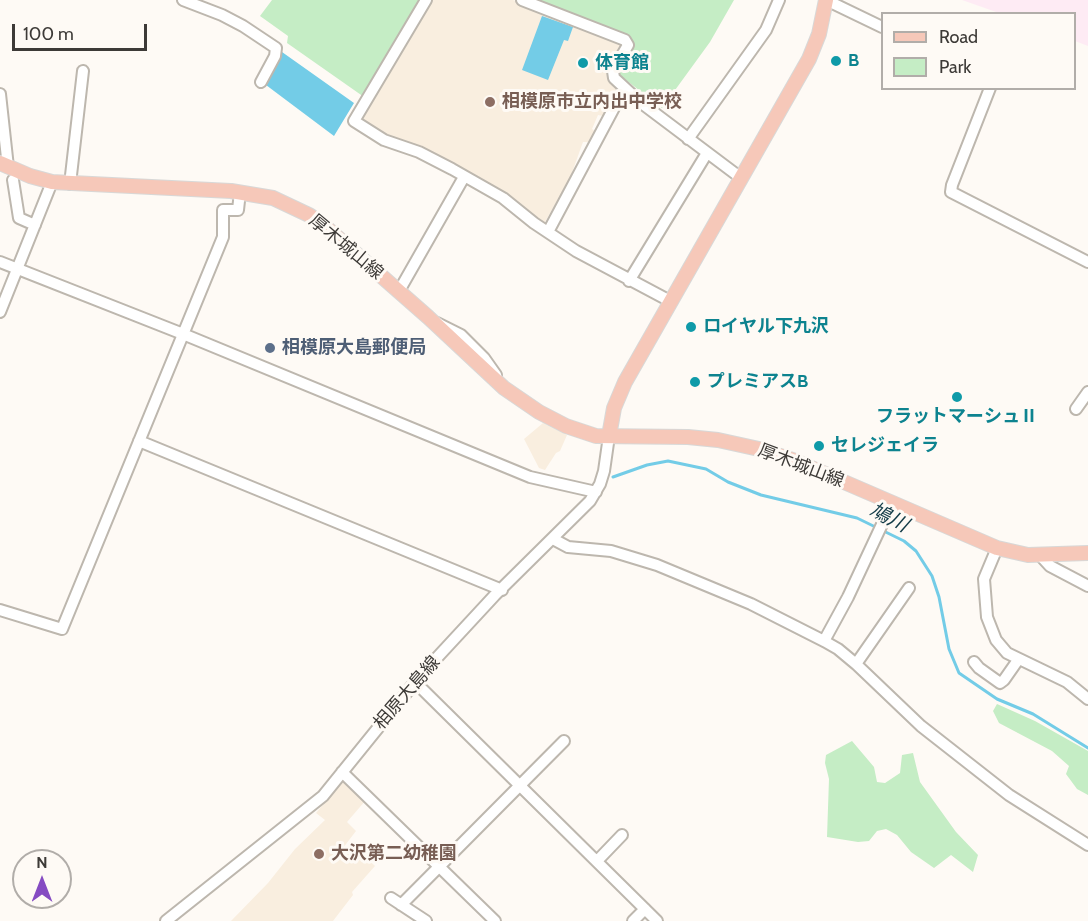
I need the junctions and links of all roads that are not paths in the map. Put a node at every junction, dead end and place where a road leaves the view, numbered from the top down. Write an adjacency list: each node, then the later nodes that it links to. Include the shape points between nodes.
1 (183, 0): 8 (street, via 243,26 276,48)
2 (426, 0): 15 (street, via 354,121 384,140 419,152)
3 (522, 0): 9 (street, via 625,39 628,45 612,73)
4 (779, 0): 12 (street, via 766,30)
5 (826, 0): 6 (street); 16 (main road, via 814,49)
6 (881, 27)
7 (83, 71): 18 (street)
8 (261, 82)
9 (624, 89): 12 (street); 21 (street)
10 (989, 90): 23 (street, via 951,192)
11 (0, 94): 14 (street)
12 (688, 139): 13 (street)
13 (707, 153): 16 (street); 25 (street)
14 (7, 170): 17 (main road, 厚木城山線); 20 (street, via 19,218)
15 (464, 177): 21 (street, via 503,198); 26 (street)
16 (741, 178): 27 (main road)
17 (52, 182): 18 (main road, 厚木城山線); 20 (street)
18 (70, 184): 19 (main road, 厚木城山線)
19 (240, 192): 26 (main road, 厚木城山線, via 273,198 309,215); 29 (street, via 238,210 223,210 223,235)
20 (35, 225): 24 (street)
21 (548, 232): 25 (street)
22 (0, 262): 24 (street)
23 (1088, 262)
24 (17, 269): 28 (street); 29 (street)
25 (629, 280): 27 (street)
26 (399, 291): 32 (main road, 厚木城山線, via 504,388 557,422 593,435)
27 (670, 301): 32 (main road, via 619,395)
28 (0, 312)
29 (183, 334): 33 (street); 34 (street, via 530,477)
30 (1088, 392): 31 (street)
31 (1076, 409)
32 (609, 436): 34 (street, 相原大島線, via 604,471); 35 (main road, 厚木城山線, via 688,437 748,446 793,460)
33 (139, 441): 42 (street); 43 (street, via 62,629)
34 (596, 492): 36 (street, 相原大島線)
35 (892, 503): 37 (main road, 厚木城山線); 44 (street)
36 (553, 539): 42 (street, 相原大島線); 44 (street, via 568,547 611,551 648,562 751,603)
37 (997, 548): 39 (main road, 厚木城山線); 45 (street, via 984,579 987,617 1003,651)
38 (1088, 553): 39 (main road, 厚木城山線)
39 (1039, 554): 40 (street, via 1050,566)
40 (1088, 586)
41 (909, 588): 47 (street)
42 (502, 590): 48 (street, 相原大島線)
43 (0, 610)
44 (824, 641): 47 (street)
45 (1018, 660): 46 (street, via 1000,683); 49 (street, via 1067,682)
46 (974, 662)
47 (856, 664): 54 (street, via 921,726 1009,795)
48 (415, 682): 51 (street, 相原大島線); 52 (street)
49 (1088, 699)
50 (564, 741): 52 (street)
51 (342, 772): 56 (street); 61 (street, 相原大島線, via 303,813)
52 (520, 786): 55 (street); 56 (street)
53 (622, 836): 55 (street)
54 (1088, 845)
55 (597, 861): 59 (street)
56 (440, 868): 58 (street); 62 (street)
57 (391, 898): 58 (street)
58 (401, 905): 60 (street)
59 (645, 909): 63 (street); 64 (street)
60 (419, 920)
61 (166, 921)
62 (495, 921)
63 (633, 921)
64 (657, 921)

